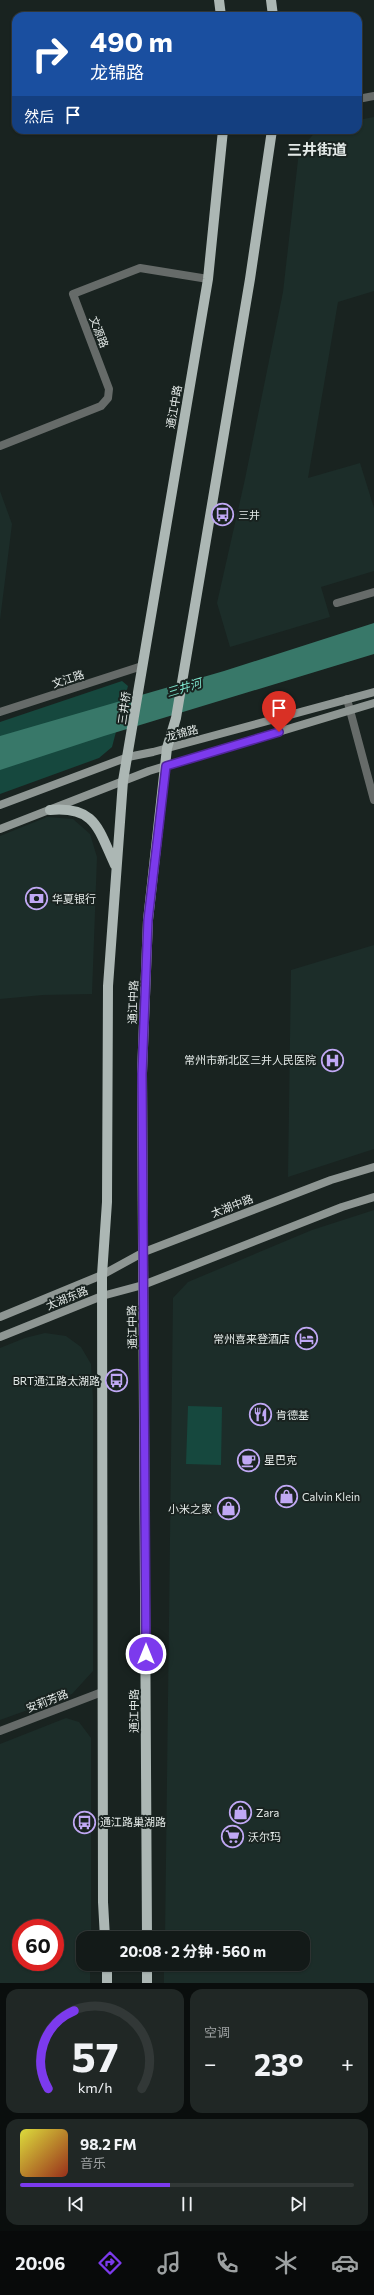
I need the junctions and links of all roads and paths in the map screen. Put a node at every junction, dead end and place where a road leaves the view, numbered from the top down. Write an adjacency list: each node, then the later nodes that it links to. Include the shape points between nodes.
1 (219, 0): 3 (main road)
2 (271, 0): 4 (main road)
3 (220, 12)
4 (272, 12)
5 (374, 96): 6 (street)
6 (362, 98)
7 (223, 134): 9 (main road, 通江中路)
8 (271, 134): 20 (main road, 通江中路, via 250,279 176,718)
9 (208, 279): 10 (street, 文源路, via 140,268 73,294 109,389 108,398 101,406); 13 (main road, 通江中路)
10 (0, 446)
11 (374, 592): 12 (street)
12 (337, 603)
13 (142, 666): 14 (main road, 通江中路); 19 (street, 文江路)
14 (139, 686): 21 (main road, 三井桥)
15 (374, 692): 16 (main road, 龙锦路)
16 (347, 699): 18 (street); 20 (main road, 龙锦路)
17 (374, 703): 18 (main road)
18 (350, 710): 22 (main road); 24 (street)
19 (0, 712)
20 (167, 748): 21 (main road, 龙锦路); 22 (main road, 通江中路)
21 (128, 757): 23 (main road); 25 (main road, 龙锦路)
22 (166, 766): 23 (main road); 31 (main road, 通江中路, via 148,928 142,1074)
23 (123, 781): 26 (main road); 28 (main road, 通江中路)
24 (374, 800)
25 (0, 805)
26 (50, 810): 27 (main road); 28 (main road, via 67,809 80,812 91,819)
27 (0, 829)
28 (116, 866): 32 (main road, 通江中路, via 108,986 107,1202)
29 (374, 1166): 31 (main road, 太湖中路, via 330,1180)
30 (374, 1197): 33 (main road)
31 (144, 1252): 32 (main road, 太湖中路); 33 (main road, 通江中路)
32 (102, 1275): 34 (main road, 通江中路); 35 (main road, 太湖东路)
33 (143, 1284): 34 (main road, 太湖东路); 40 (main road, 通江中路)
34 (102, 1296): 36 (main road, 太湖东路); 37 (main road, 通江中路)
35 (0, 1317)
36 (0, 1337)
37 (102, 1692): 38 (street, 安莉芳路); 39 (main road, 通江中路)
38 (0, 1731)
39 (105, 1931)
40 (147, 1931)
41 (107, 1971): 43 (main road)
42 (147, 1971): 44 (main road)
43 (106, 1983)
44 (147, 1983)

